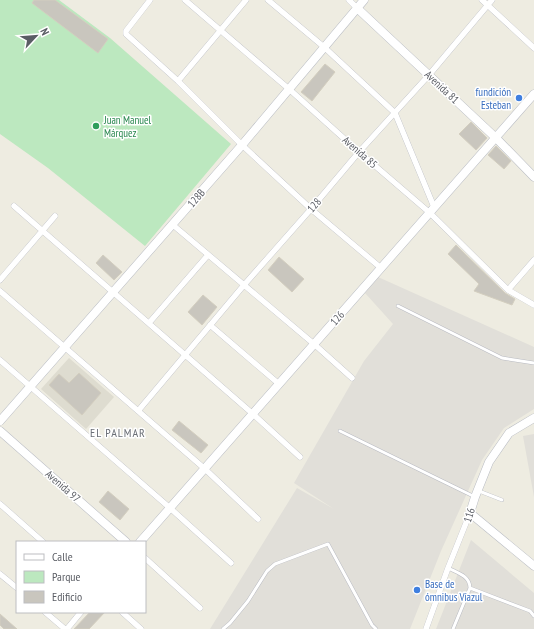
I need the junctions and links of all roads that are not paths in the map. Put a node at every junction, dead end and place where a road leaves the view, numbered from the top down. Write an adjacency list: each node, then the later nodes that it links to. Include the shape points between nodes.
1 (150, 0): 15 (street, via 126,33)
2 (185, 0): 11 (street, Avenida 85)
3 (246, 0): 11 (street)
4 (268, 0): 12 (street)
5 (349, 0): 10 (street, Avenida 81)
6 (364, 0): 10 (street, 128B)
7 (482, 0): 9 (street)
8 (492, 0): 9 (street, 128)
9 (488, 5): 13 (street); 14 (street, 128)
10 (357, 8): 12 (street, 128B); 14 (street, Avenida 81)
11 (220, 30): 15 (street); 16 (street, Avenida 85)
12 (324, 47): 16 (street, 128B); 18 (street)
13 (534, 48)
14 (429, 75): 18 (street, 128); 19 (street, Avenida 81)
15 (178, 81): 20 (street)
16 (289, 89): 20 (street, 128B); 21 (street, Avenida 85)
17 (534, 94): 19 (street, 126)
18 (395, 113): 21 (street, 128); 25 (street)
19 (496, 138): 22 (street, Avenida 81); 25 (street, 126)
20 (242, 145): 24 (street); 27 (street, 128B)
21 (359, 152): 24 (street, 128); 25 (street, Avenida 85)
22 (534, 177)
23 (14, 206): 28 (street)
24 (311, 209): 31 (street); 33 (street, 128)
25 (432, 210): 31 (street, 126); 35 (street, Avenida 85)
26 (56, 216): 28 (street)
27 (172, 225): 29 (street); 36 (street, 128B)
28 (43, 231): 32 (street); 36 (street)
29 (208, 255): 33 (street); 39 (street)
30 (534, 260): 35 (street)
31 (381, 268): 41 (street, 126)
32 (0, 280)
33 (244, 285): 40 (street, 128); 41 (street)
34 (0, 290): 42 (street)
35 (508, 290): 37 (street, Avenida 85)
36 (114, 292): 39 (street); 42 (street, 128B)
37 (534, 305)
38 (398, 306): 45 (lane, via 502,358)
39 (149, 323): 43 (street)
40 (210, 325): 43 (street, 128); 47 (street)
41 (314, 344): 46 (street); 47 (street, 126)
42 (66, 348): 48 (street, 128B); 49 (street)
43 (185, 354): 49 (street, 128); 50 (street)
44 (0, 360): 48 (street)
45 (534, 363)
46 (352, 378)
47 (279, 384): 50 (street, 126)
48 (31, 387): 52 (street, 128B); 60 (street)
49 (138, 411): 56 (street)
50 (253, 414): 55 (street); 56 (street, 126)
51 (534, 418): 57 (street, 116, via 509,434 488,462)
52 (0, 421)
53 (0, 431): 64 (street, Avenida 97)
54 (340, 431): 57 (lane)
55 (300, 457)
56 (204, 469): 60 (street, 126); 62 (street)
57 (476, 494): 58 (lane); 61 (street, 116)
58 (502, 500)
59 (0, 504): 63 (street)
60 (170, 508): 65 (street, 126); 67 (street)
61 (470, 513): 68 (street); 69 (street, 116)
62 (258, 520)
63 (42, 541)
64 (125, 541)
65 (141, 541)
66 (146, 559): 73 (street)
67 (231, 563)
68 (534, 566)
69 (448, 568): 72 (lane, via 467,578); 82 (street, 116)
70 (0, 574): 71 (street)
71 (16, 587)
72 (470, 588): 77 (lane, via 530,611); 83 (lane)
73 (200, 608)
74 (46, 613): 78 (street)
75 (80, 613): 78 (street)
76 (123, 613): 79 (street)
77 (534, 616)
78 (66, 629)
79 (141, 629)
80 (223, 629): 81 (lane, via 275,564 328,544)
81 (376, 629)
82 (426, 629)
83 (453, 629)

